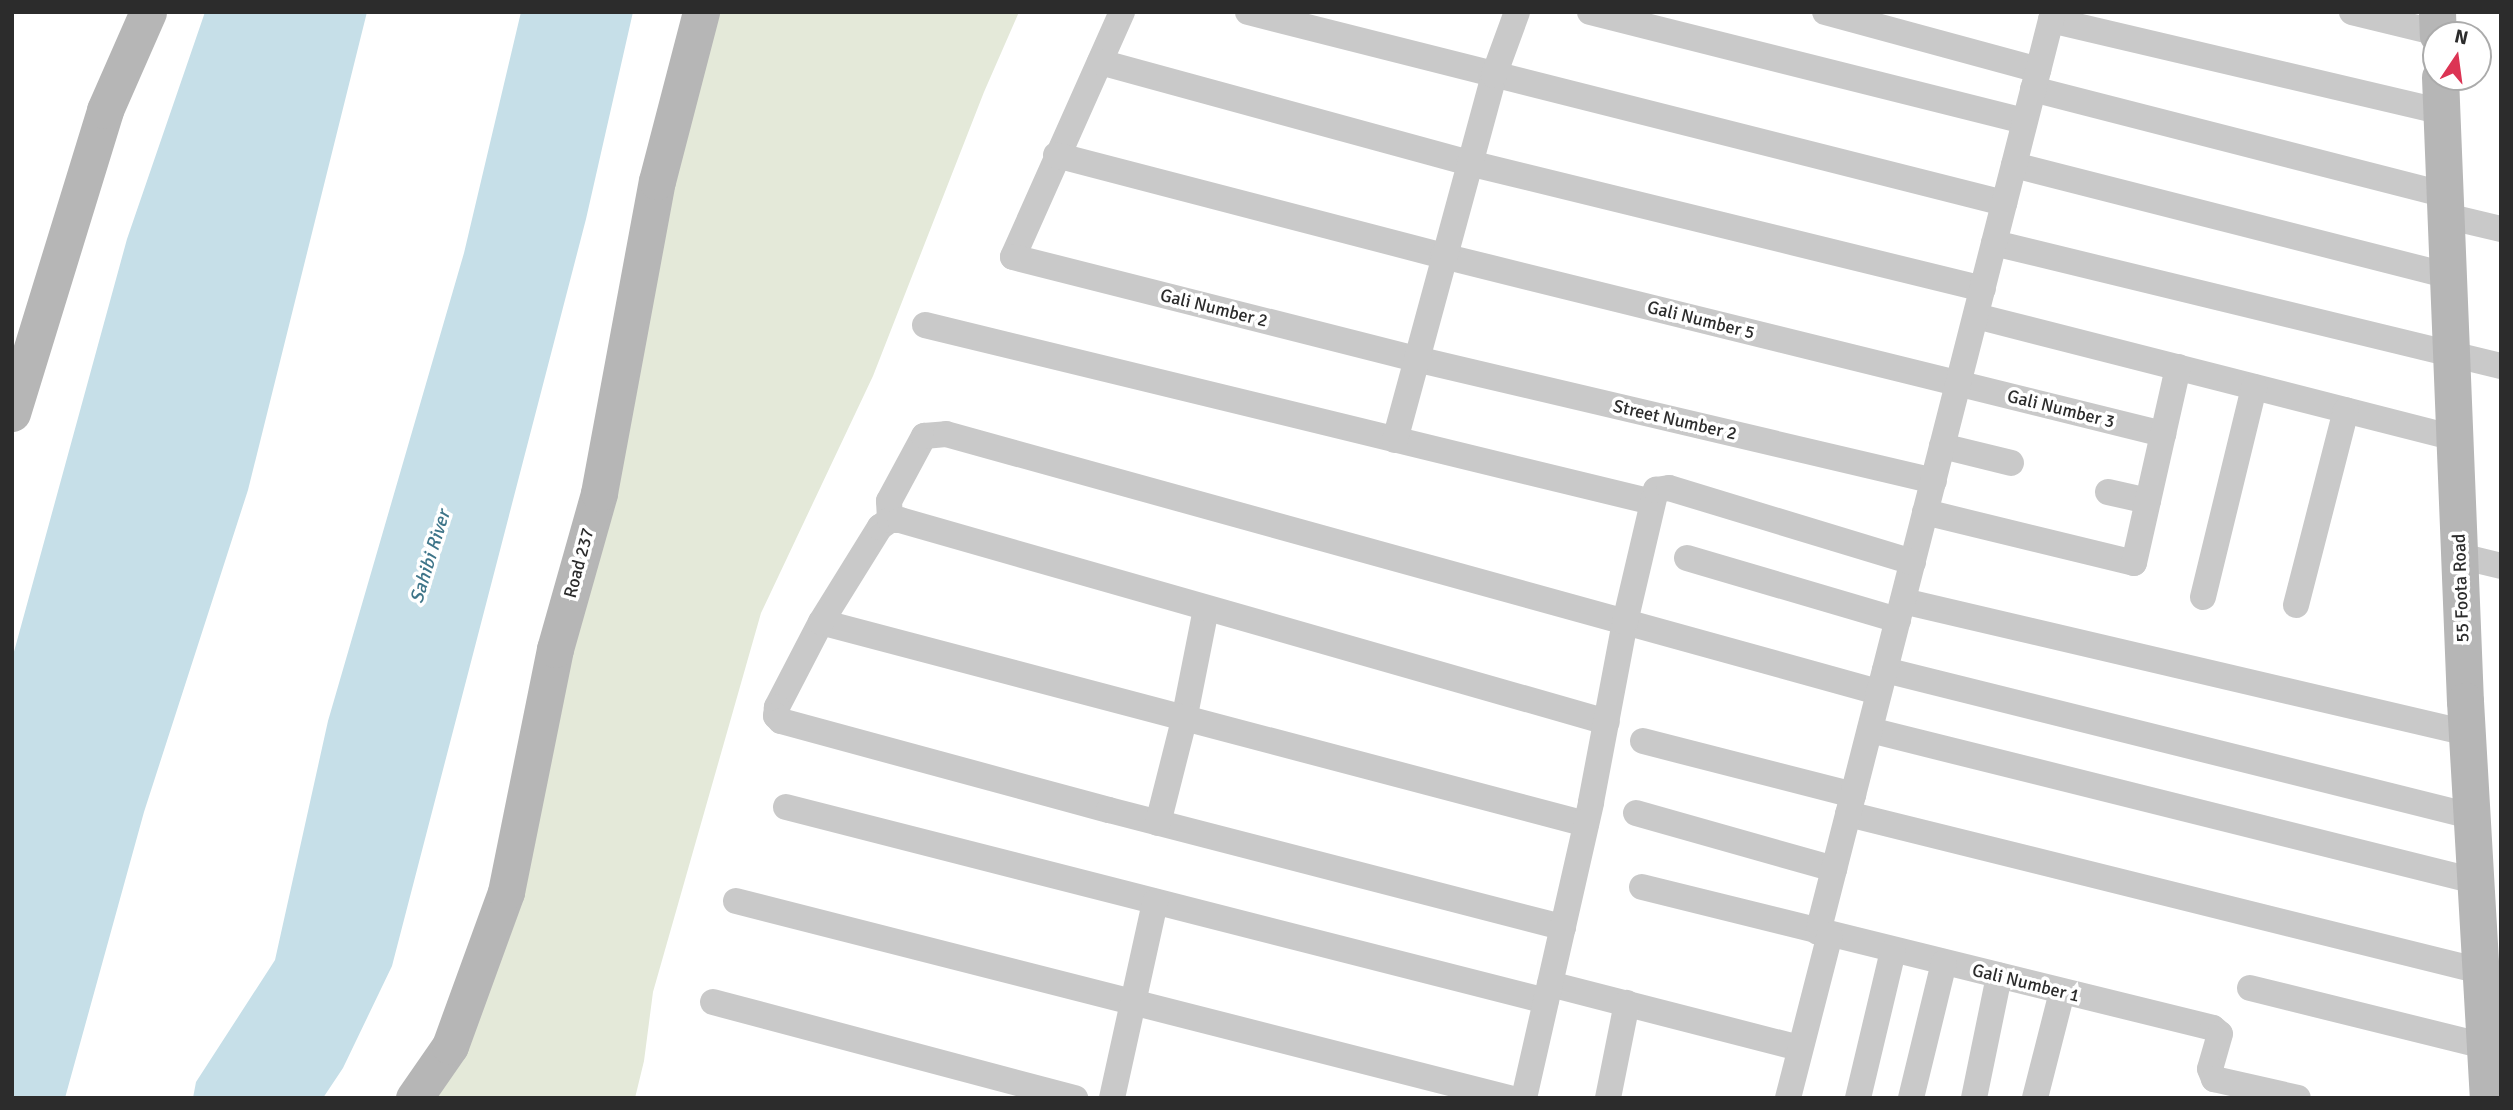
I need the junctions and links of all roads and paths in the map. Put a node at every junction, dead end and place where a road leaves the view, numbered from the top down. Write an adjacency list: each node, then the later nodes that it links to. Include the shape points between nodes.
1 (148, 12): 35 (street, via 105,110)
2 (701, 12): 90 (street, Road 237, via 657,181 598,493 555,649 506,892 450,1046)
3 (1122, 12): 11 (street)
4 (1248, 12): 12 (street)
5 (1517, 12): 12 (street)
6 (1590, 12): 15 (street)
7 (1825, 12): 13 (street)
8 (2352, 12): 10 (street)
9 (2052, 16): 13 (street); 14 (street)
10 (2422, 24)
11 (1100, 62): 16 (street); 17 (street)
12 (1494, 75): 17 (street); 19 (street)
13 (2036, 80): 15 (street); 20 (street)
14 (2441, 95): 20 (street, 55 Foota Road)
15 (2025, 121): 18 (street)
16 (1056, 155): 23 (street, Gali Number 5); 29 (street, Gali Number 2, via 1013,257)
17 (1469, 163): 23 (street); 25 (street)
18 (2014, 164): 19 (street); 24 (street)
19 (2004, 203): 22 (street)
20 (2446, 206): 21 (street); 24 (street, 55 Foota Road)
21 (2501, 229)
22 (1994, 243): 25 (street); 28 (street)
23 (1443, 256): 29 (street); 32 (street, Gali Number 5)
24 (2449, 276): 28 (street, 55 Foota Road)
25 (1983, 289): 26 (street)
26 (1976, 316): 31 (street); 32 (street)
27 (925, 326): 38 (street)
28 (2452, 356): 30 (street); 37 (street, 55 Foota Road)
29 (1416, 359): 38 (street); 41 (street, Street Number 2)
30 (2501, 366)
31 (2178, 367): 33 (street); 36 (street)
32 (1959, 383): 36 (street, Gali Number 3); 39 (street)
33 (2254, 387): 34 (street); 51 (street)
34 (2346, 410): 37 (street); 52 (street)
35 (12, 413)
36 (2163, 434): 43 (street)
37 (2455, 438): 47 (street, 55 Foota Road)
38 (1395, 440): 44 (street)
39 (1942, 446): 40 (street); 41 (street)
40 (2011, 463)
41 (1934, 481): 45 (street)
42 (2108, 492): 43 (street)
43 (2148, 500): 45 (street, via 2134,563)
44 (1652, 502): 49 (street, via 1656,490 1669,488); 56 (street)
45 (1926, 512): 49 (street)
46 (890, 520): 53 (street); 55 (street, via 880,527); 56 (street, via 889,501 924,436 946,434)
47 (2460, 556): 50 (street); 61 (street, 55 Foota Road)
48 (1687, 558): 54 (street)
49 (1913, 562): 54 (street)
50 (2501, 566)
51 (2203, 597)
52 (2296, 605)
53 (1206, 609): 58 (street); 59 (street)
54 (1901, 610): 57 (street); 61 (street)
55 (821, 622): 58 (street); 67 (street, via 777,707 780,721)
56 (1625, 622): 57 (street); 59 (street)
57 (1881, 681): 60 (street); 66 (street)
58 (1184, 720): 67 (street); 68 (street)
59 (1607, 722): 68 (street)
60 (1870, 730): 63 (street); 70 (street)
61 (2467, 733): 66 (street, 55 Foota Road)
62 (1643, 741): 63 (street)
63 (1850, 804): 69 (street); 77 (street)
64 (786, 807): 73 (street)
65 (1636, 813): 69 (street)
66 (2471, 816): 70 (street, 55 Foota Road)
67 (1158, 823): 74 (street)
68 (1586, 824): 74 (street)
69 (1834, 869): 75 (street)
70 (2475, 881): 77 (street, 55 Foota Road)
71 (1642, 887): 75 (street, Gali Number 1)
72 (736, 901): 83 (street)
73 (1155, 902): 81 (street); 83 (street)
74 (1563, 926): 81 (street)
75 (1824, 934): 76 (street, Gali Number 1); 87 (street)
76 (1893, 951): 78 (street, Gali Number 1); 97 (street)
77 (2486, 956): 86 (street, 55 Foota Road)
78 (1944, 963): 79 (street, Gali Number 1); 98 (street)
79 (1999, 976): 82 (street, Gali Number 1); 99 (street)
80 (2250, 988): 86 (street)
81 (1548, 992): 85 (street); 94 (street)
82 (2062, 992): 88 (street, Gali Number 1, via 2213,1028 2220,1034); 100 (street)
83 (1132, 1001): 92 (street); 93 (street)
84 (713, 1002): 91 (street)
85 (1627, 1003): 87 (street); 95 (street)
86 (2484, 1046): 102 (street, 55 Foota Road)
87 (1800, 1048): 96 (street)
88 (2207, 1086): 89 (street, via 2220,1082)
89 (2262, 1094): 101 (street)
90 (414, 1098)
91 (1075, 1098)
92 (1112, 1098)
93 (1510, 1098)
94 (1524, 1098)
95 (1608, 1098)
96 (1788, 1098)
97 (1858, 1098)
98 (1911, 1098)
99 (1974, 1098)
100 (2035, 1098)
101 (2298, 1098)
102 (2488, 1098)

